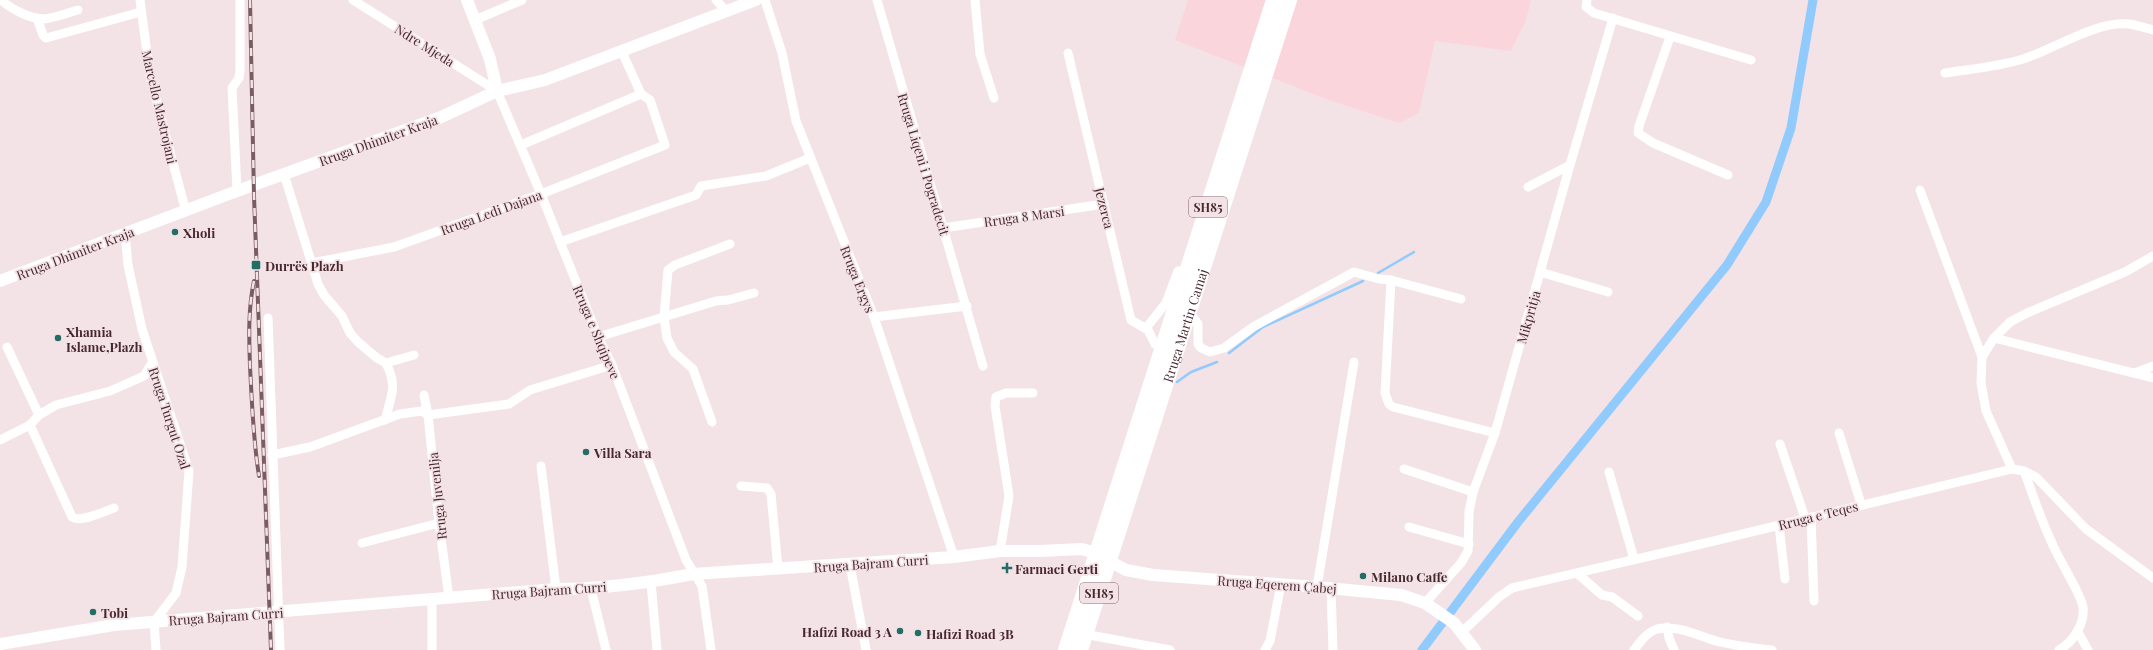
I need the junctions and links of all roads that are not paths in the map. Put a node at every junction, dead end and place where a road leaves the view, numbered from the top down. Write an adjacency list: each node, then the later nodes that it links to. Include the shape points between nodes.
1 (1, 0): 18 (street, via 17,11)
2 (140, 0): 16 (street, Marcello Mastrojani)
3 (240, 0): 37 (street, via 240,71 239,78 232,88)
4 (353, 0): 27 (street, Ndre Mjeda)
5 (467, 0): 20 (main road)
6 (522, 0): 20 (street)
7 (716, 0): 17 (street)
8 (756, 0): 17 (main road, Rruga Dhimiter Kraja)
9 (764, 0): 31 (street, Rruga Ergys, via 782,53 796,121)
10 (877, 0): 41 (street, Rruga Liqeni i Pogradecit)
11 (975, 0): 29 (street, via 980,54)
12 (1274, 0): 47 (highway, Rruga Martin Camaj / SH85)
13 (1289, 0): 55 (highway, Rruga Martin Camaj / SH85)
14 (1587, 0): 19 (street, via 1586,7 1590,11)
15 (78, 10): 18 (street, via 44,19)
16 (141, 12): 18 (street, via 46,38); 40 (street, Marcello Mastrojani, via 150,76)
17 (727, 12): 23 (main road, Rruga Dhimiter Kraja)
18 (37, 18)
19 (1613, 18): 22 (street); 32 (street, Mikpritja)
20 (475, 20): 27 (main road, via 490,59)
21 (2153, 30): 26 (street, via 2129,24 2110,26 2000,66)
22 (1670, 37): 25 (street); 34 (street, via 1638,132 1653,143)
23 (622, 52): 27 (main road, Rruga Dhimiter Kraja, via 545,80); 28 (street)
24 (1068, 53): 39 (street, Jezerca)
25 (1751, 60)
26 (1945, 73)
27 (497, 91): 30 (street, Rruga e Shqipeve); 33 (main road, Rruga Dhimiter Kraja, via 439,118)
28 (641, 94): 30 (street); 38 (street, Rruga Ledi Dajana, via 650,100 665,145)
29 (994, 98)
30 (521, 145): 38 (street, Rruga e Shqipeve)
31 (810, 158): 43 (street, via 766,176 701,186 696,195); 57 (street, Rruga Ergys)
32 (1570, 165): 35 (street); 48 (street, Mikpritja)
33 (284, 174): 37 (main road, Rruga Dhimiter Kraja); 46 (street)
34 (1728, 175)
35 (1528, 187)
36 (1920, 190): 65 (street)
37 (237, 191): 40 (main road, Rruga Dhimiter Kraja)
38 (542, 194): 43 (street, Rruga e Shqipeve); 46 (street, Rruga Ledi Dajana, via 394,247)
39 (1104, 204): 41 (street, Rruga 8 Marsi); 59 (street, Jezerca, via 1132,320)
40 (186, 212): 42 (main road, Rruga Dhimiter Kraja)
41 (943, 228): 54 (street, Rruga Liqeni i Pogradecit)
42 (125, 234): 50 (main road, Rruga Dhimiter Kraja); 67 (street, Rruga Turgut Ozal, via 134,296)
43 (560, 242): 60 (street, Rruga e Shqipeve)
44 (730, 244): 56 (street, via 675,264 668,270)
45 (2153, 256): 61 (street, via 2125,272 2027,313 2010,322)
46 (312, 263): 68 (street, via 318,284 342,316 350,333)
47 (1189, 269): 59 (street, via 1178,271 1166,303); 63 (highway, Rruga Martin Camaj / SH85)
48 (1540, 272): 51 (street); 81 (street, Mikpritja)
49 (1391, 280): 53 (street); 55 (street, via 1354,272 1348,274 1214,352 1198,344 1198,324); 81 (street, via 1385,393 1389,404)
50 (0, 281)
51 (1608, 292)
52 (754, 293): 56 (street, via 716,301)
53 (1462, 300)
54 (967, 306): 57 (street); 70 (street, Rruga Liqeni i Pogradecit)
55 (1189, 311): 103 (highway, Rruga Martin Camaj / SH85)
56 (664, 317): 60 (street); 79 (street, via 667,338 674,352 693,369)
57 (874, 317): 102 (street, Rruga Ergys)
58 (268, 318): 85 (street)
59 (1146, 328): 63 (street, Jezerca, via 1155,344)
60 (598, 337): 69 (street, Rruga e Shqipeve)
61 (1994, 338): 65 (street); 72 (street)
62 (7, 347): 76 (street)
63 (1162, 349): 103 (highway, Rruga Martin Camaj / SH85)
64 (414, 355): 68 (street)
65 (1982, 357): 88 (street, via 1981,383 1986,411)
66 (1354, 362): 113 (street)
67 (152, 363): 76 (street, via 144,376 122,387 56,405); 123 (street, Rruga Turgut Ozal, via 170,410 188,471 182,567 176,593)
68 (386, 363): 78 (street, via 393,377 393,385)
69 (612, 365): 77 (street, via 530,390 509,404); 107 (street, Rruga e Shqipeve)
70 (983, 366)
71 (2153, 366): 72 (street)
72 (2135, 373): 73 (street)
73 (2153, 378)
74 (1033, 393): 101 (street, via 1006,393 996,397 995,406 1009,496)
75 (424, 395): 77 (street, Rruga Juvenilja)
76 (39, 415): 80 (street)
77 (428, 416): 78 (street, via 422,411 400,414); 96 (street, Rruga Juvenilja)
78 (385, 420): 85 (street, via 310,447)
79 (712, 422)
80 (30, 425): 83 (street); 94 (street, via 72,517 77,519 92,516)
81 (1495, 433): 92 (street, Mikpritja)
82 (1839, 433): 93 (street)
83 (0, 440)
84 (1780, 444): 95 (street)
85 (272, 455): 121 (street)
86 (541, 466): 115 (street)
87 (1404, 469): 92 (street)
88 (2012, 469): 89 (street, Rruga e Teqes); 93 (street, Rruga e Teqes)
89 (2024, 471): 110 (street, Rruga e Teqes, via 2036,477 2086,529); 126 (street, via 2052,544 2083,605)
90 (1610, 472): 104 (street)
91 (741, 486): 106 (street, via 767,488 771,494)
92 (1473, 492): 100 (street, Mikpritja, via 1469,512)
93 (1861, 504): 95 (street, Rruga e Teqes)
94 (114, 508)
95 (1808, 517): 97 (street, Rruga e Teqes); 119 (street)
96 (439, 523): 99 (street); 117 (street, Rruga Juvenilja)
97 (1779, 525): 104 (street, Rruga e Teqes); 109 (street)
98 (1409, 527): 100 (street)
99 (362, 543)
100 (1469, 544): 120 (street, Mikpritja, via 1466,557)
101 (1000, 551): 102 (main road, Rruga Bajram Curri); 103 (main road, Rruga Bajram Curri, via 1082,549)
102 (954, 558): 105 (main road, Rruga Bajram Curri)
103 (1103, 559): 112 (main road, Rruga Eqerem Çabej, via 1126,570 1153,575); 127 (highway, Rruga Martin Camaj / SH85); 137 (highway, Rruga Martin Camaj / SH85)
104 (1634, 559): 108 (street, Rruga e Teqes)
105 (850, 565): 106 (main road, Rruga Bajram Curri); 136 (street)
106 (778, 569): 107 (main road, Rruga Bajram Curri)
107 (693, 574): 111 (main road, Rruga Bajram Curri); 135 (street, Rruga e Shqipeve, via 702,586)
108 (1578, 574): 122 (street, via 1602,595 1612,596); 124 (street, Rruga e Teqes, via 1520,586 1505,592)
109 (1785, 578)
110 (2153, 578)
111 (651, 582): 114 (main road, Rruga Bajram Curri); 134 (street)
112 (1281, 584): 113 (main road, Rruga Eqerem Çabej); 140 (street, via 1270,641)
113 (1317, 587): 116 (main road, Rruga Eqerem Çabej)
114 (591, 588): 115 (main road, Rruga Bajram Curri); 133 (street)
115 (556, 589): 117 (main road, Rruga Bajram Curri)
116 (1331, 589): 120 (main road, Rruga Eqerem Çabej, via 1386,592); 141 (street)
117 (449, 598): 118 (main road, Rruga Bajram Curri)
118 (432, 600): 121 (main road, Rruga Bajram Curri); 132 (street)
119 (1814, 601)
120 (1425, 603): 124 (main road, Rruga Eqerem Çabej)
121 (279, 612): 123 (main road, Rruga Bajram Curri); 131 (street)
122 (1638, 616)
123 (154, 622): 128 (main road, Rruga Bajram Curri, via 114,625); 130 (street)
124 (1458, 628): 142 (main road, Rruga Eqerem Çabej)
125 (1667, 628): 129 (street); 143 (street, via 1655,630); 144 (street, via 1668,638)
126 (2078, 632): 146 (street); 147 (street)
127 (1084, 634): 138 (highway, Rruga Martin Camaj / SH85); 139 (street)
128 (0, 644)
129 (1751, 649): 145 (street)
130 (156, 650)
131 (280, 650)
132 (432, 650)
133 (606, 650)
134 (657, 650)
135 (711, 650)
136 (866, 650)
137 (1066, 650)
138 (1080, 650)
139 (1170, 650)
140 (1265, 650)
141 (1333, 650)
142 (1475, 650)
143 (1634, 650)
144 (1674, 650)
145 (1772, 650)
146 (2059, 650)
147 (2088, 650)

